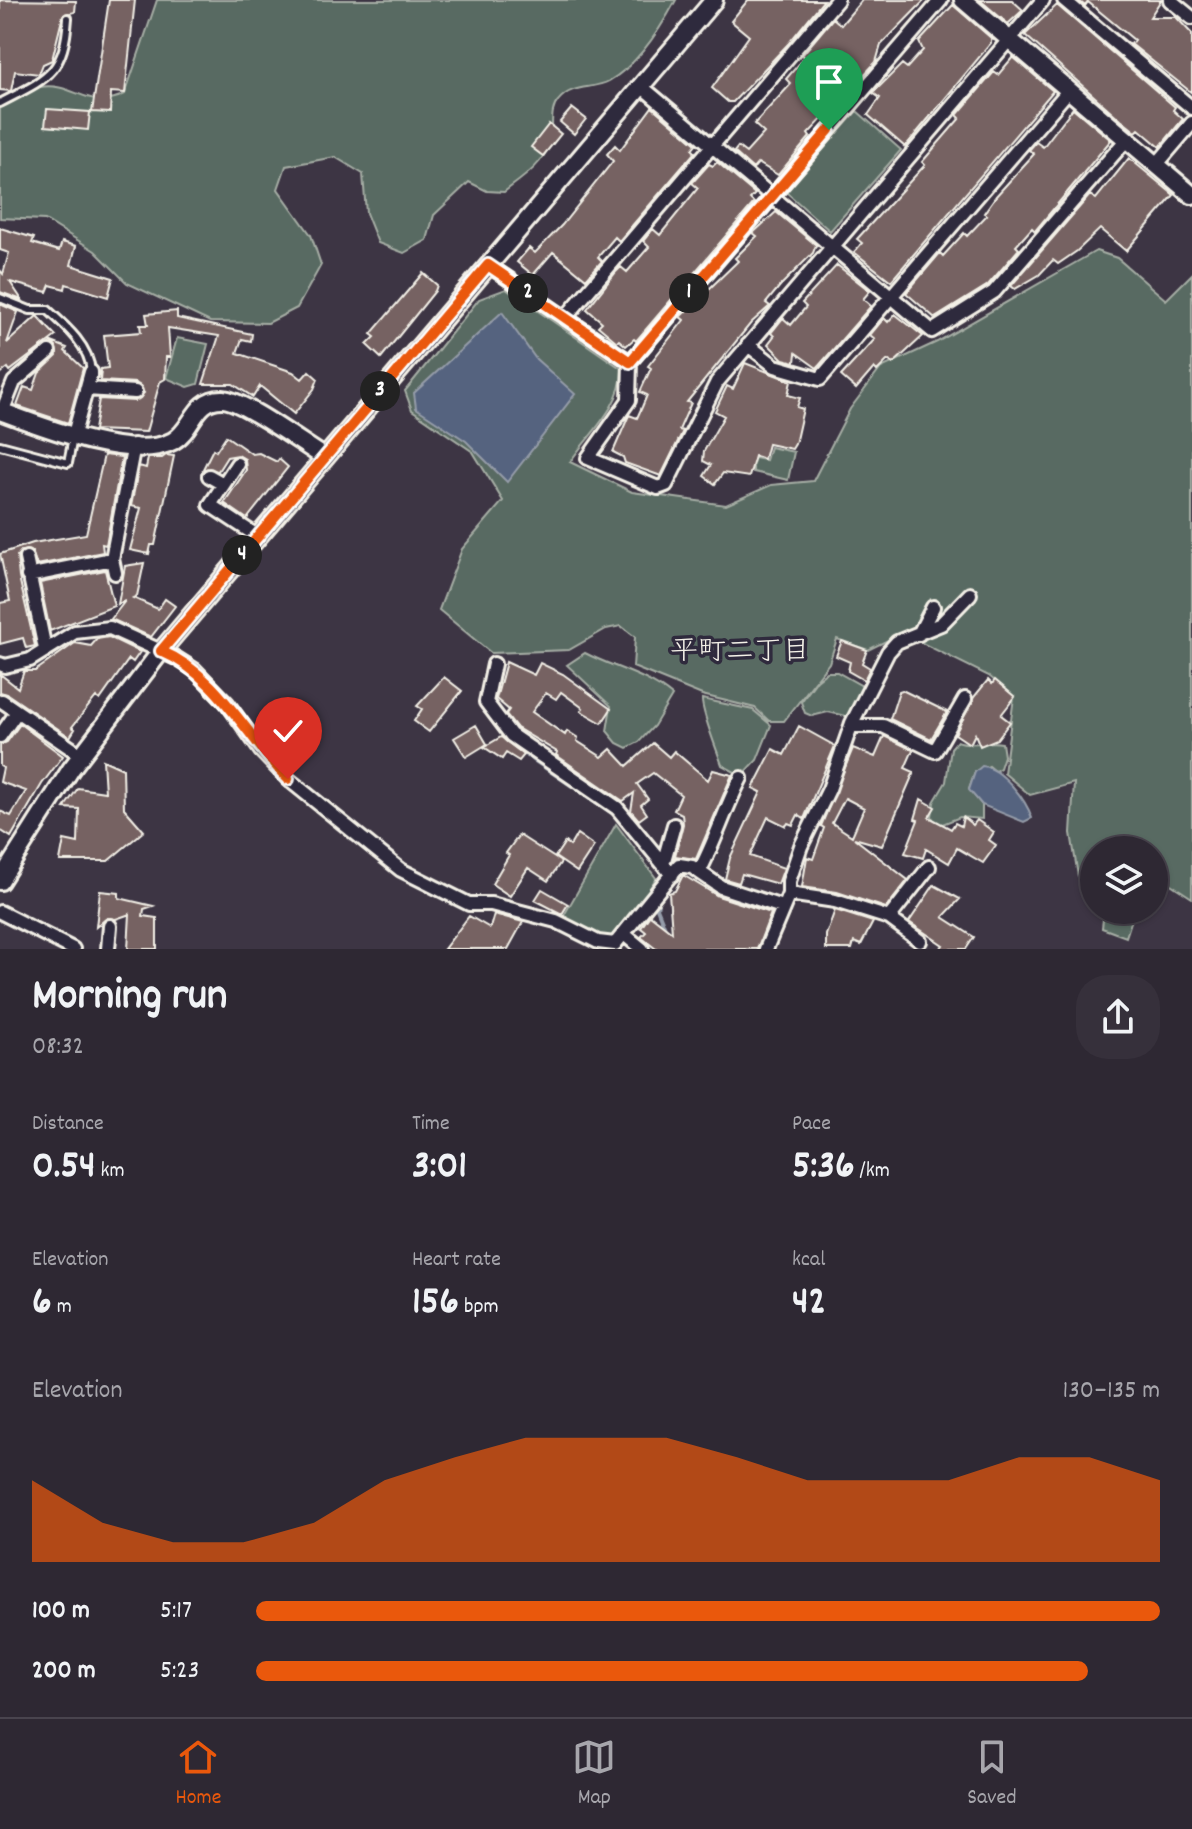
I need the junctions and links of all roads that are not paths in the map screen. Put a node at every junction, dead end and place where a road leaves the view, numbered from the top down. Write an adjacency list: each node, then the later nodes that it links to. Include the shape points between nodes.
1 (714, 0): 11 (street)
2 (837, 0): 17 (street)
3 (941, 0): 19 (street)
4 (963, 0): 10 (street)
5 (1043, 0): 10 (street)
6 (1064, 0): 14 (street)
7 (1170, 0): 9 (street)
8 (68, 18): 13 (lane, via 57,68)
9 (1192, 18)
10 (1009, 39): 12 (street); 21 (street)
11 (641, 86): 17 (street); 22 (street)
12 (1069, 90): 16 (street); 23 (street)
13 (0, 103)
14 (1192, 108)
15 (1192, 123): 18 (street)
16 (1127, 139): 18 (street); 23 (street, via 994,292 932,331)
17 (713, 145): 19 (street); 25 (street)
18 (1157, 164): 20 (street)
19 (773, 195): 21 (street); 28 (street)
20 (1192, 195)
21 (833, 246): 23 (street); 26 (street)
22 (488, 265): 25 (street); 36 (street)
23 (891, 296): 26 (street, via 820,379 775,366)
24 (0, 298): 29 (lane, via 30,310 48,310 90,359)
25 (565, 318): 28 (street)
26 (748, 345): 28 (street, via 717,382 673,475 658,488 588,458 629,400)
27 (49, 352): 32 (street, via 14,382)
28 (630, 362)
29 (91, 372): 30 (street)
30 (86, 389): 31 (street); 33 (street)
31 (135, 392)
32 (1, 412): 33 (street)
33 (73, 438): 34 (lane, via 68,463); 35 (street)
34 (0, 445)
35 (134, 445): 36 (street, via 171,442 204,403 221,399); 42 (street)
36 (324, 457): 40 (street)
37 (237, 464): 39 (street)
38 (209, 476): 39 (street)
39 (223, 484): 40 (street, via 210,505)
40 (257, 536): 49 (street)
41 (26, 558): 44 (street)
42 (112, 559): 43 (street); 44 (street)
43 (115, 573)
44 (28, 576): 48 (street)
45 (970, 594): 47 (street, via 941,624)
46 (933, 607): 47 (street)
47 (919, 634): 55 (street, via 897,642 888,652)
48 (45, 649): 49 (street, via 75,632 110,628); 50 (street, via 30,660)
49 (161, 651): 57 (street); 70 (street, via 195,670 288,779 401,870 469,904 491,904 556,921 598,942 615,944)
50 (0, 664)
51 (494, 664): 60 (street, via 486,702 511,735 617,808)
52 (965, 699): 55 (street, via 935,751 883,726)
53 (2, 701): 54 (street)
54 (17, 712): 56 (street); 57 (street)
55 (851, 726): 65 (street, via 801,846)
56 (0, 736)
57 (81, 755): 64 (street)
58 (741, 778): 62 (street)
59 (674, 825): 60 (street)
60 (663, 864): 63 (street)
61 (929, 867): 68 (street)
62 (699, 872): 63 (street, via 679,865); 66 (street, via 721,887)
63 (670, 877): 70 (street)
64 (0, 881)
65 (789, 894): 66 (street); 68 (street)
66 (782, 907): 75 (street)
67 (0, 912): 72 (street)
68 (889, 918): 71 (street)
69 (110, 926): 73 (street)
70 (624, 934): 74 (street)
71 (920, 941)
72 (73, 949)
73 (108, 949)
74 (642, 949)
75 (766, 949)

